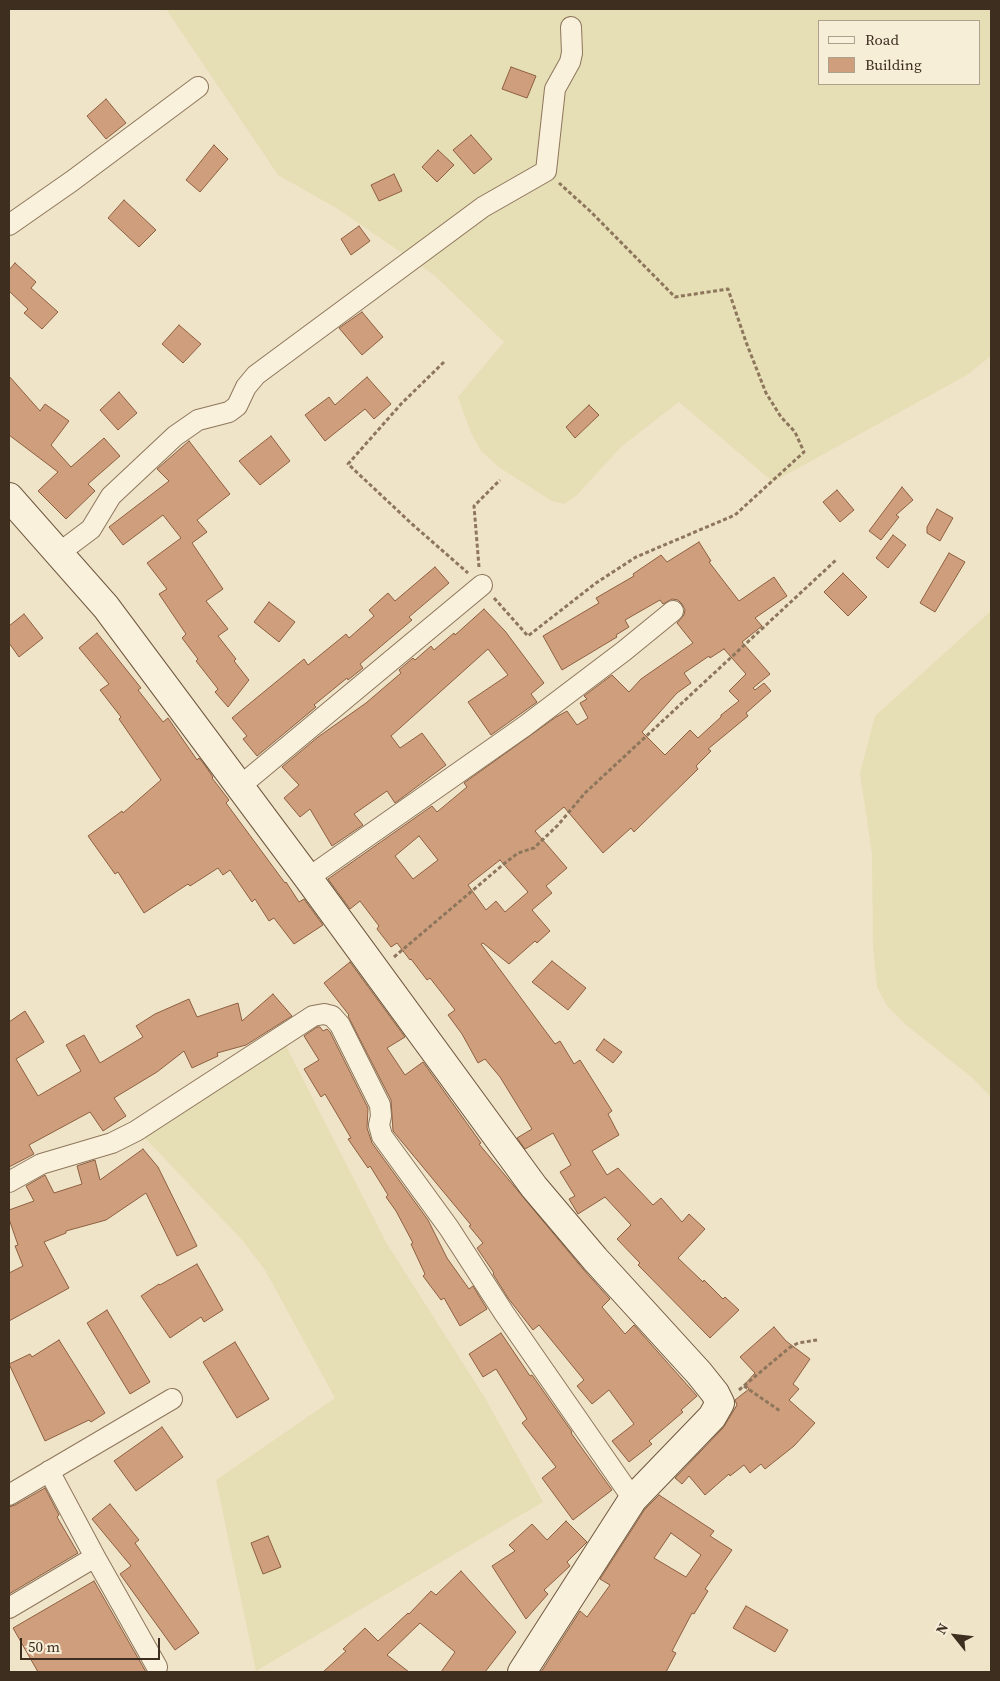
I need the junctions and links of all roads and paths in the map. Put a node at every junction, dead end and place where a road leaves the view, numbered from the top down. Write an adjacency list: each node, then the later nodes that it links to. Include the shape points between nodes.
1 (572, 27): 3 (street, via 570,62 555,88)
2 (198, 87): 4 (street)
3 (546, 171): 8 (street, via 483,207 256,375 237,406 229,412 198,420 175,436 110,496 91,529); 10 (path, via 590,210 675,297 728,289 766,394 795,432 804,452 735,515 636,557 596,582 528,636)
4 (9, 225)
5 (444, 362): 10 (path, via 348,464)
6 (500, 480): 10 (path, via 474,506)
7 (12, 506): 8 (main road)
8 (59, 553): 12 (main road, via 106,607)
9 (836, 560): 14 (path, via 585,793 534,848 518,853 505,863)
10 (482, 585): 12 (street)
11 (673, 611): 13 (street, via 525,726)
12 (239, 787): 13 (main road)
13 (308, 878): 14 (main road)
14 (376, 972): 19 (main road, via 534,1187 699,1373)
15 (9, 1182): 23 (street, via 41,1164 112,1144 313,1016 332,1016 340,1025 380,1105 382,1136 449,1228)
16 (817, 1340): 17 (path, via 789,1348)
17 (744, 1386): 19 (path); 20 (path)
18 (172, 1399): 21 (street)
19 (720, 1403): 23 (main road, via 712,1418)
20 (780, 1411)
21 (49, 1471): 22 (street); 24 (street)
22 (9, 1494)
23 (633, 1499): 27 (main road)
24 (95, 1557): 25 (street); 26 (street)
25 (9, 1608)
26 (157, 1667)
27 (522, 1672)

